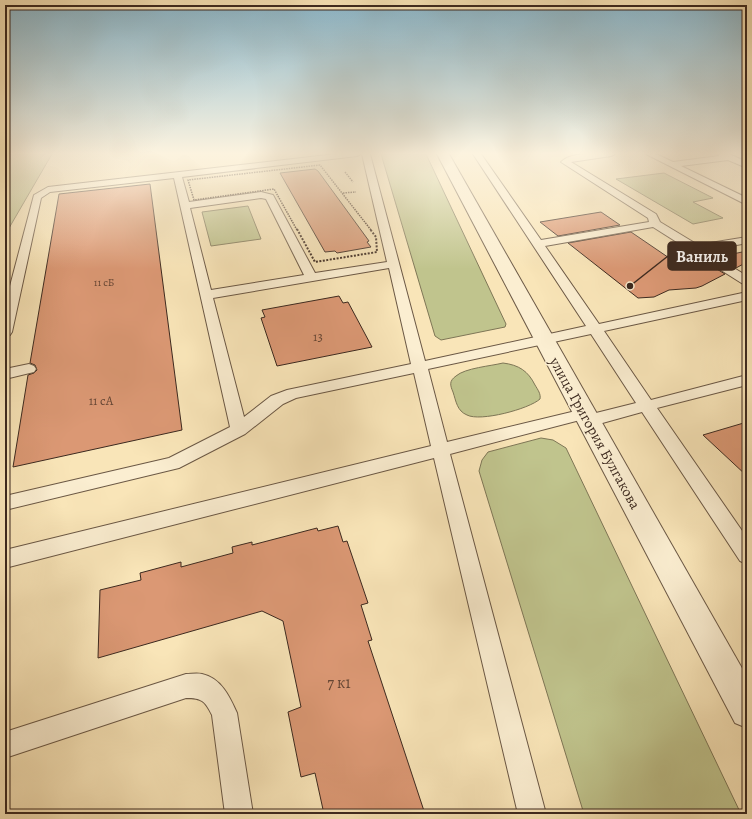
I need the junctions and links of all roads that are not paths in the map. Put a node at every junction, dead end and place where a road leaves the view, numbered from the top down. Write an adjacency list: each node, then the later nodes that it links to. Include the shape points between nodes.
1 (43, 192): 20 (lane, via 37,197)
2 (181, 192): 9 (lane)
3 (376, 192): 14 (lane)
4 (464, 192): 21 (street, улица Григория Булгакова)
5 (502, 192): 12 (lane)
6 (614, 192): 10 (lane, via 652,216)
7 (727, 192): 8 (lane)
8 (747, 202)
9 (184, 206): 15 (lane, via 261,195 270,197); 17 (lane)
10 (655, 224): 12 (lane); 13 (lane)
11 (747, 240): 13 (lane)
12 (537, 244): 19 (lane)
13 (696, 249): 16 (lane)
14 (394, 264): 15 (lane); 22 (lane)
15 (311, 278): 17 (lane)
16 (747, 281)
17 (206, 295): 28 (lane)
18 (747, 296): 19 (lane)
19 (595, 329): 21 (lane); 26 (lane)
20 (5, 332)
21 (543, 340): 22 (lane); 27 (street, улица Григория Булгакова)
22 (420, 367): 28 (lane, via 292,394 277,400); 29 (lane)
23 (29, 369): 24 (lane)
24 (5, 374)
25 (747, 380): 26 (lane)
26 (647, 406): 27 (lane); 31 (lane)
27 (586, 417): 29 (lane); 33 (street, улица Григория Булгакова)
28 (239, 430): 30 (lane, via 173,463)
29 (441, 450): 32 (lane); 36 (lane)
30 (5, 503)
31 (747, 554)
32 (5, 559)
33 (747, 711)
34 (5, 746): 35 (lane, via 186,686 202,686 215,696 224,713)
35 (239, 814)
36 (532, 814)

